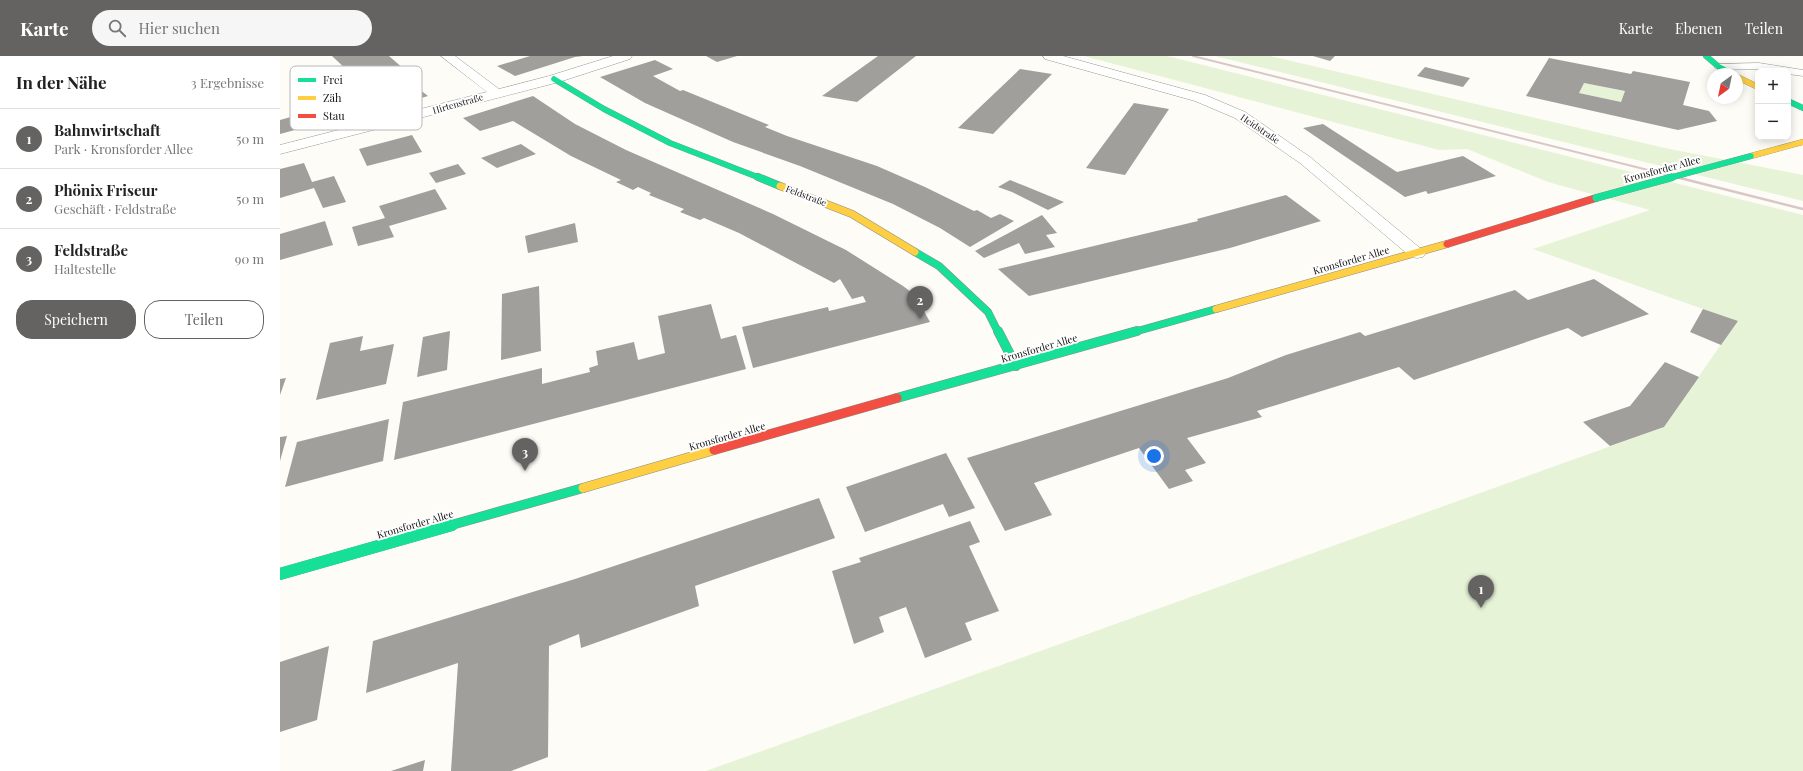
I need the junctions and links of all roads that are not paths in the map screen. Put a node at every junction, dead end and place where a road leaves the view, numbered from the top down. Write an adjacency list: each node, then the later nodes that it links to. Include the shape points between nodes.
1 (447, 56): 10 (street, Hirtenstraße)
2 (626, 56): 7 (street, Hirtenstraße)
3 (1049, 56): 17 (street, Heidstraße, via 1200,98 1240,114 1305,160)
4 (1706, 56): 5 (main road)
5 (1719, 67): 6 (lane, via 1759,66)
6 (1803, 73)
7 (554, 79): 10 (street, Hirtenstraße); 18 (main road, Feldstraße, via 604,109 670,143 852,214 940,266 988,312)
8 (1743, 80): 9 (main road)
9 (1755, 86)
10 (496, 93): 13 (street, Hirtenstraße)
11 (1791, 102): 12 (main road)
12 (1803, 108)
13 (422, 115)
14 (361, 130): 16 (street, Hirtenstraße)
15 (1803, 142): 17 (main road, Kronsforder Allee, bridge, via 1596,198)
16 (280, 150)
17 (1417, 253): 18 (main road, Kronsforder Allee)
18 (1016, 366): 19 (main road, Kronsforder Allee)
19 (280, 574)

